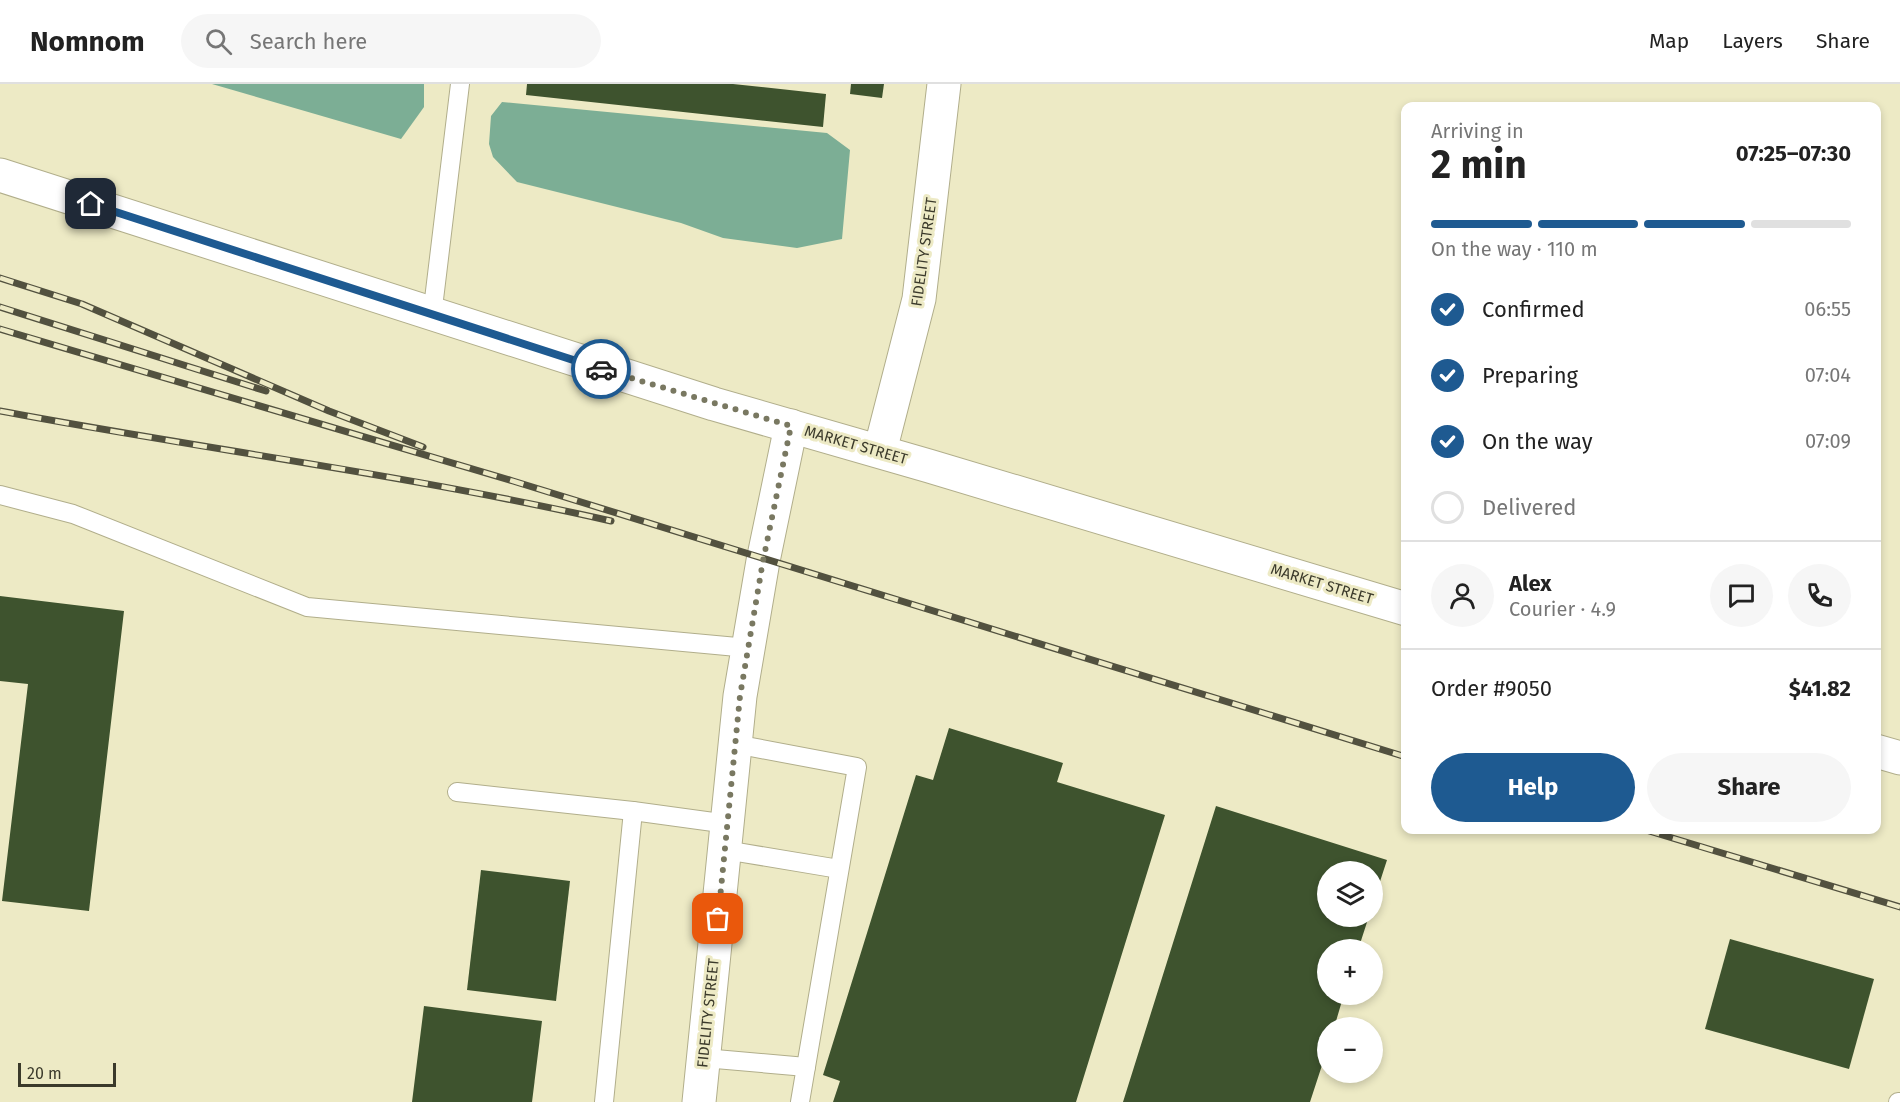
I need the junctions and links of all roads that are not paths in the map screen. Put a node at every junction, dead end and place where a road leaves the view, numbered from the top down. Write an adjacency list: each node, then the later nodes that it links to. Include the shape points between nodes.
1 (460, 84): 4 (lane)
2 (944, 84): 6 (main road, FIDELITY STREET, via 919,299)
3 (0, 175): 4 (main road, MARKET STREET)
4 (432, 316): 5 (main road, MARKET STREET)
5 (791, 426): 6 (main road, MARKET STREET); 9 (main road, FIDELITY STREET)
6 (880, 452): 8 (main road, MARKET STREET)
7 (0, 495): 9 (lane, via 73,514 308,607)
8 (1401, 608)
9 (748, 648): 10 (main road, FIDELITY STREET)
10 (735, 744): 15 (main road, FIDELITY STREET); 16 (lane, via 857,767)
11 (1881, 753): 12 (main road)
12 (1900, 759)
13 (457, 792): 14 (lane)
14 (633, 811): 15 (lane); 19 (lane)
15 (726, 837): 16 (lane); 17 (main road, FIDELITY STREET)
16 (839, 869): 18 (lane)
17 (704, 1058): 18 (lane); 20 (main road, FIDELITY STREET)
18 (806, 1066): 21 (lane)
19 (604, 1102)
20 (699, 1102)
21 (800, 1102)

